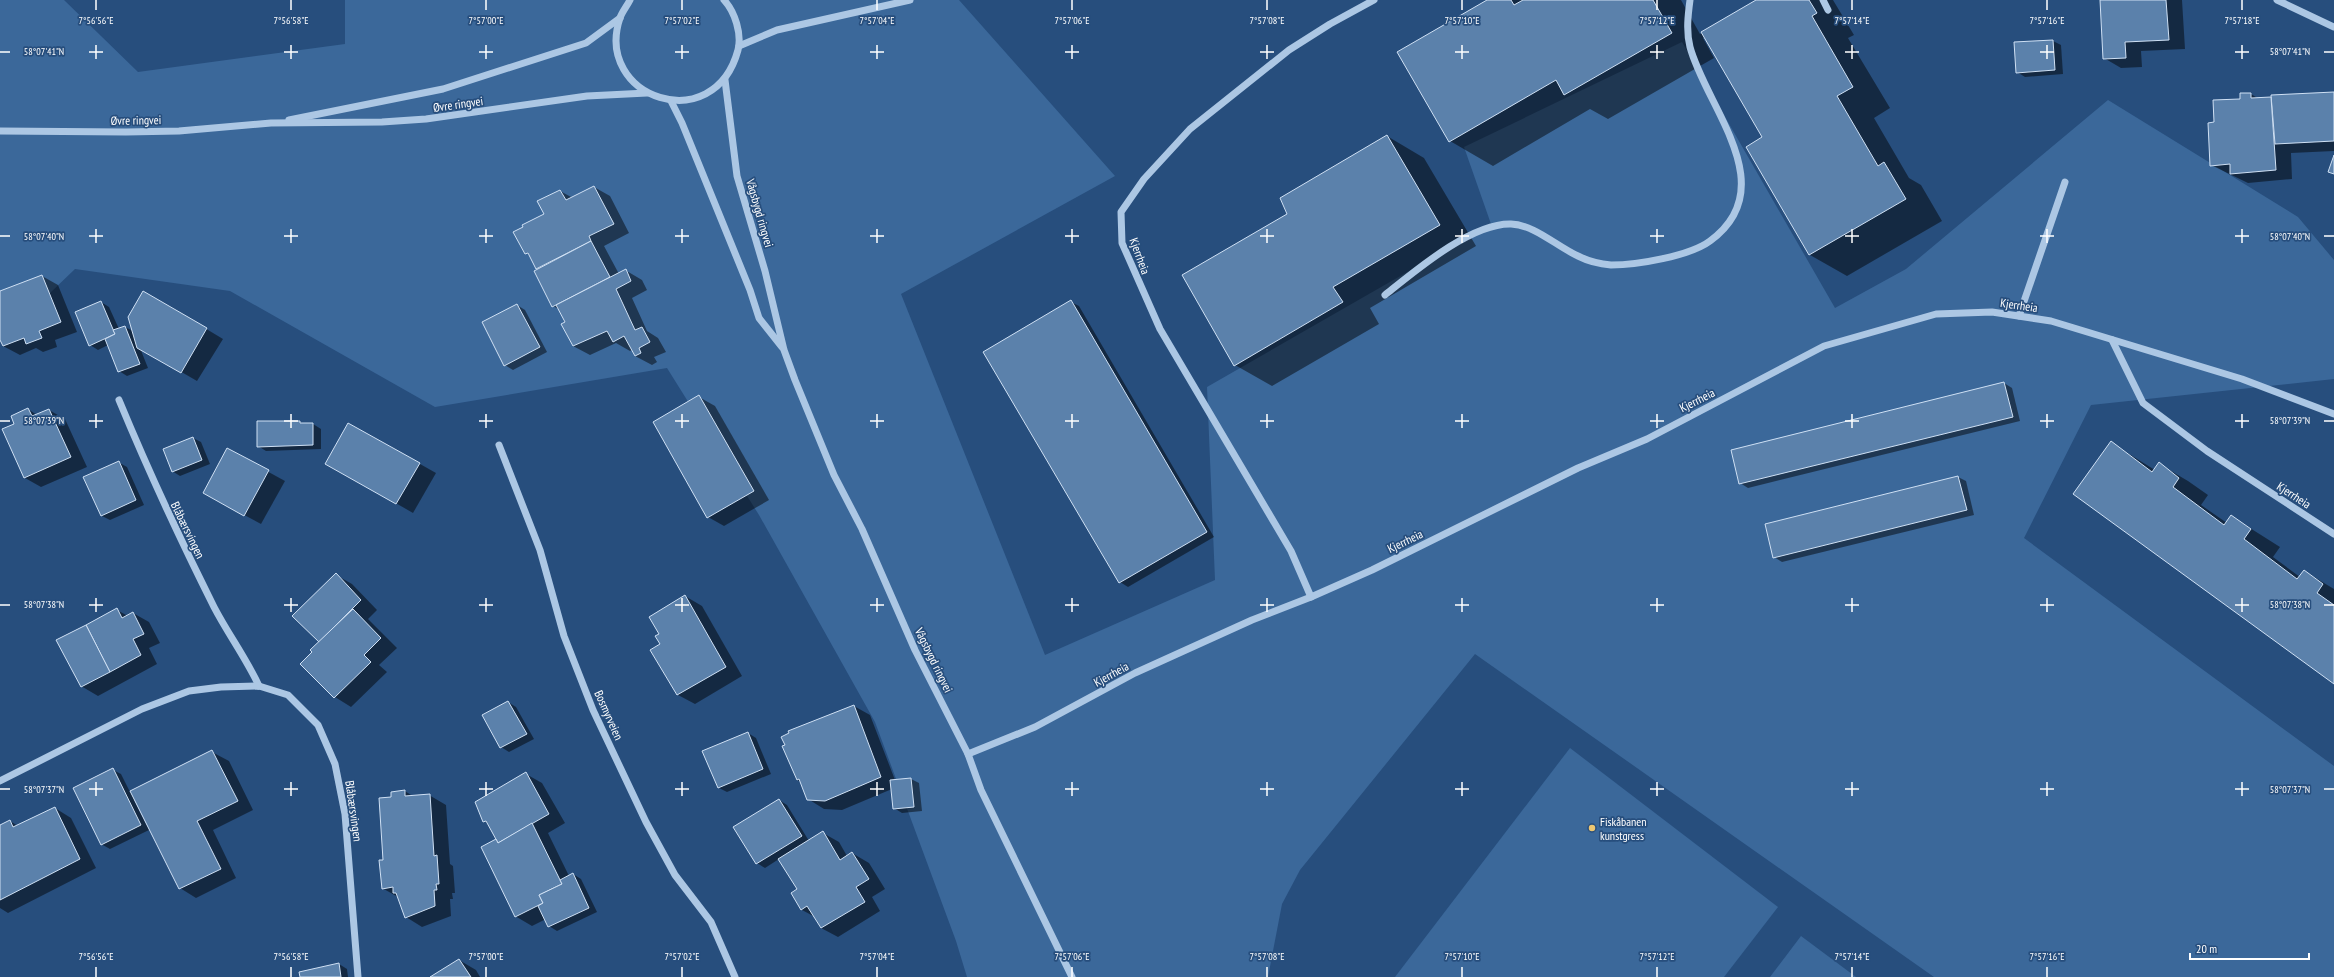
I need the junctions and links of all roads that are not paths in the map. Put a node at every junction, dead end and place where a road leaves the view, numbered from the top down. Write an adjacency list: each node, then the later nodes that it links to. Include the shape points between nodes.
1 (630, 0): 9 (street)
2 (724, 0): 11 (street, via 738,24)
3 (910, 0): 11 (street, via 777,30)
4 (1374, 0): 26 (street, Kjerrheia, via 1290,50 1190,129 1144,179 1121,212 1122,243 1160,329 1291,551)
5 (1690, 0): 18 (street, via 1687,33 1690,47 1722,116 1741,176 1739,202 1730,222 1721,233 1696,249 1656,259 1613,265 1578,257 1527,228 1511,224 1492,226 1431,259)
6 (1823, 0): 8 (street)
7 (2277, 0): 10 (street)
8 (1828, 10)
9 (620, 18): 13 (street, via 616,38 618,54 627,74); 15 (street, Øvre ringvei, via 586,43 443,89)
10 (2334, 28)
11 (739, 46): 12 (street, via 734,64)
12 (724, 80): 14 (street, via 709,93 690,100); 21 (street, Vågsbygd ringvei, via 737,176 765,271)
13 (647, 93): 14 (street); 15 (street, Øvre ringvei, via 587,96 426,119)
14 (671, 101): 21 (street, Vågsbygd ringvei, via 750,290 759,318)
15 (271, 123): 16 (street, Øvre ringvei, via 179,131)
16 (0, 131)
17 (2065, 182): 19 (street)
18 (1385, 295)
19 (2020, 316): 20 (street, Kjerrheia, via 2051,321); 26 (street, Kjerrheia, via 1992,312 1936,314 1824,346 1647,438 1578,468 1372,570)
20 (2112, 340): 23 (street, Kjerrheia, via 2242,380); 25 (street, Kjerrheia, via 2143,403 2207,451)
21 (784, 350): 28 (street, Vågsbygd ringvei, via 834,475 862,530 915,650)
22 (118, 400): 27 (street, Blåbærsvingen, via 179,537 222,622 247,660)
23 (2334, 414)
24 (499, 445): 31 (street, Bosmyrveien, via 546,571 564,636 593,710 646,822 675,875 711,922)
25 (2334, 534)
26 (1311, 597): 28 (street, Kjerrheia, via 1252,620 1135,674 1035,727)
27 (259, 686): 29 (street, Blåbærsvingen, via 189,691 142,709); 30 (street, Blåbærsvingen, via 288,695 318,725 335,764 345,814)
28 (968, 754): 32 (street, Vågsbygd ringvei, via 980,790)
29 (0, 781)
30 (358, 977)
31 (735, 977)
32 (1072, 977)

